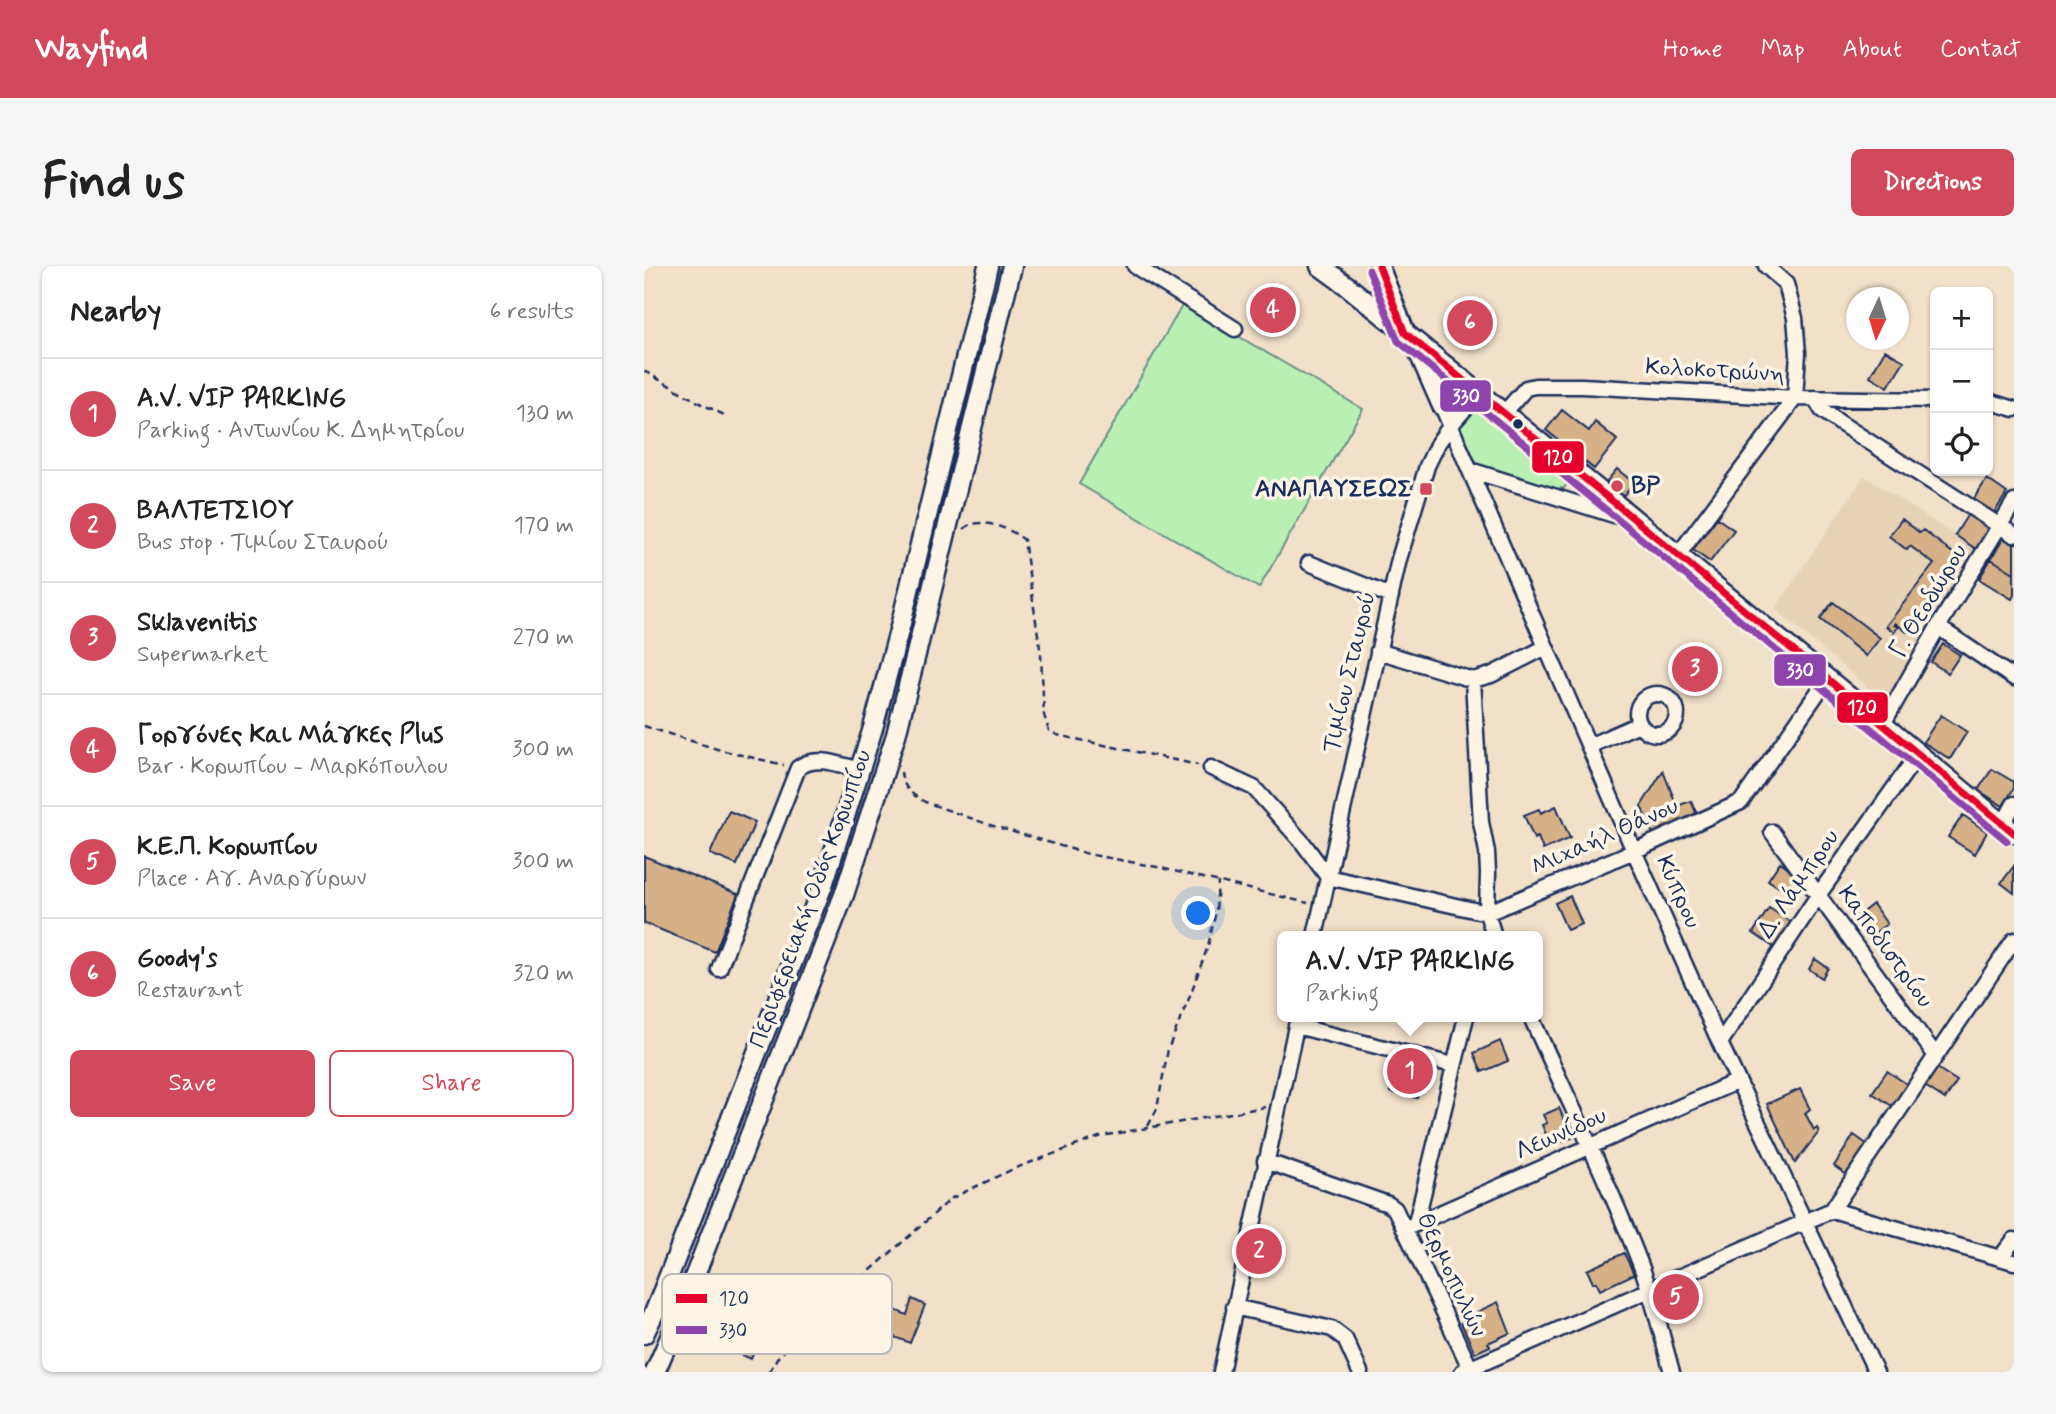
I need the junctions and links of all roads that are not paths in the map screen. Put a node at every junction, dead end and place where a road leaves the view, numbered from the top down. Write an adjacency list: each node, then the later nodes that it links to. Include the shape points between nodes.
1 (988, 266): 38 (main road, Περιφερειακή Οδός Κορωπίου, via 900,627)
2 (1012, 266): 66 (main road, Περιφερειακή Οδός Κορωπίου, via 896,735 844,895)
3 (1135, 266): 7 (street)
4 (1320, 266): 8 (main road)
5 (1379, 266): 8 (main road)
6 (1766, 266): 11 (street, via 1786,285 1795,318)
7 (1236, 329)
8 (1409, 336): 9 (main road); 15 (main road)
9 (1463, 380): 10 (main road); 15 (street)
10 (1479, 393): 17 (main road); 18 (street, Τιμίου Σταυρού)
11 (1795, 398): 12 (street, Κολοκοτρώνη); 17 (street, Κολοκοτρώνη, via 1535,386 1526,388); 24 (street)
12 (1815, 398): 13 (street, Κολοκοτρώνη); 22 (street, via 1822,410 1840,423)
13 (1930, 400)
14 (1993, 403): 16 (street)
15 (1442, 406): 18 (street, Κύπρου)
16 (2014, 409)
17 (1504, 413): 21 (main road)
18 (1451, 425): 19 (street, Κύπρου); 26 (street, Τιμίου Σταυρού, via 1427,466)
19 (1471, 470): 21 (street); 28 (street, Κύπρου)
20 (2014, 502): 22 (street, Γ. Θεοδώρου)
21 (1638, 522): 24 (main road)
22 (2000, 526): 23 (street); 27 (street, Γ. Θεοδώρου)
23 (2014, 535)
24 (1678, 555): 30 (main road)
25 (1309, 563): 26 (street)
26 (1391, 596): 29 (street, Τιμίου Σταυρού)
27 (1938, 627): 31 (street); 34 (street, Γ. Θεοδώρου)
28 (1546, 647): 32 (street); 35 (street, Κύπρου)
29 (1378, 651): 32 (street); 43 (street, Τιμίου Σταυρού)
30 (1828, 678): 34 (main road); 42 (street, Μιχαήλ Θάνου, via 1741,802)
31 (2014, 678)
32 (1473, 680): 45 (street, via 1481,822 1487,852)
33 (1639, 724): 35 (street)
34 (1883, 724): 36 (main road)
35 (1589, 746): 42 (street, Κύπρου)
36 (1919, 752): 40 (main road); 44 (street, Δ. Λάμπρου)
37 (1212, 768): 43 (street, via 1254,788)
38 (860, 769): 49 (street, via 820,761 805,762 798,769); 65 (main road, Περιφερειακή Οδός Κορωπίου, via 822,885)
39 (2014, 804): 40 (street)
40 (2009, 829)
41 (1772, 832): 44 (street, Καποδιστρίου)
42 (1634, 851): 45 (street, Μιχαήλ Θάνου); 54 (street, Κύπρου)
43 (1328, 877): 45 (street); 46 (street, Τιμίου Σταυρού)
44 (1819, 894): 54 (street, Δ. Λάμπρου); 55 (street, Καποδιστρίου)
45 (1487, 913): 47 (street)
46 (1316, 931)
47 (1491, 931)
48 (2014, 940): 55 (street)
49 (719, 969)
50 (1297, 1022): 59 (street)
51 (1301, 1022): 56 (street)
52 (1465, 1022): 56 (street)
53 (1533, 1022): 58 (street)
54 (1720, 1043): 57 (street, Κύπρου)
55 (1936, 1056): 60 (street)
56 (1453, 1065): 62 (street)
57 (1738, 1081): 58 (street, Λεωνίδου); 61 (street, Κύπρου)
58 (1590, 1146): 62 (street, Λεωνίδου); 67 (street)
59 (1265, 1161): 62 (street, Θερμοπυλών, via 1388,1204); 69 (street)
60 (1832, 1210): 61 (street); 64 (street)
61 (1805, 1222): 67 (street); 77 (street, Κύπρου)
62 (1410, 1226): 72 (street, Θερμοπυλών)
63 (2014, 1240): 64 (street)
64 (2007, 1260)
65 (669, 1274)
66 (695, 1274)
67 (1649, 1290): 72 (street); 76 (street)
68 (662, 1291): 70 (main road, Περιφερειακή Οδός Κορωπίου)
69 (1234, 1307): 74 (street); 75 (street, via 1332,1329 1345,1339)
70 (644, 1334)
71 (663, 1354): 73 (main road, Περιφερειακή Οδός Κορωπίου)
72 (1468, 1371)
73 (655, 1372)
74 (1220, 1372)
75 (1360, 1372)
76 (1672, 1372)
77 (1876, 1372)

